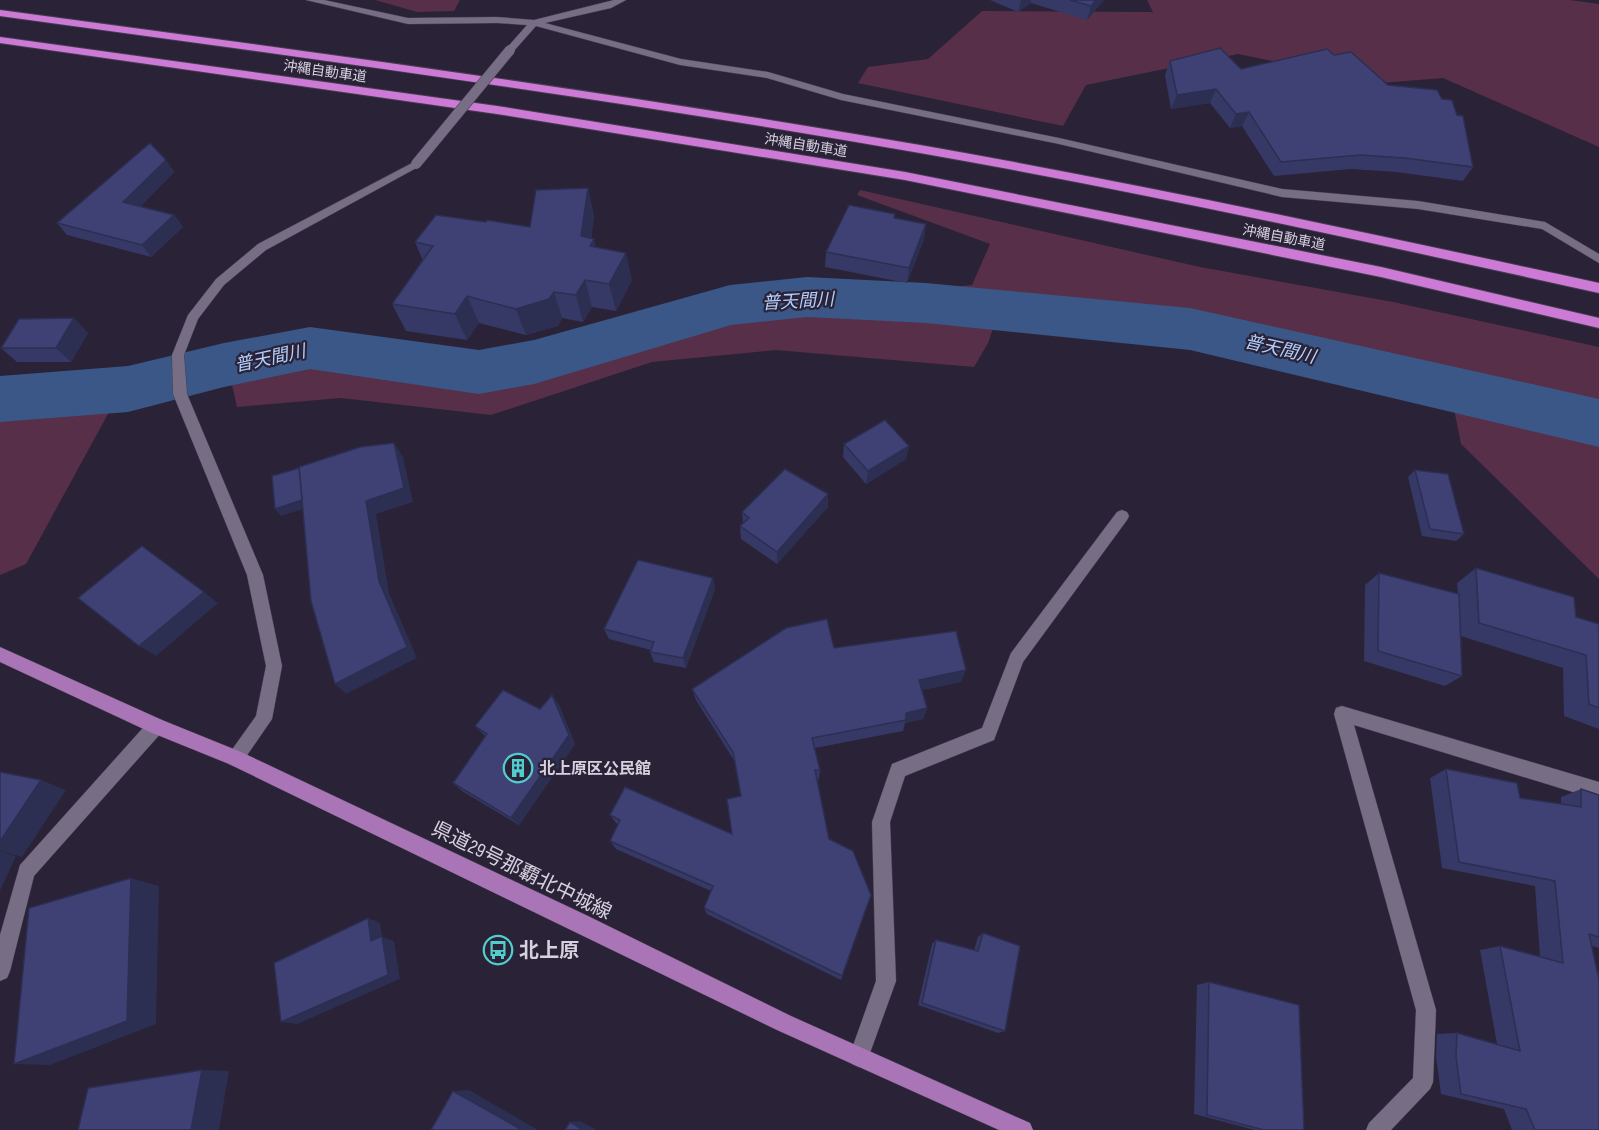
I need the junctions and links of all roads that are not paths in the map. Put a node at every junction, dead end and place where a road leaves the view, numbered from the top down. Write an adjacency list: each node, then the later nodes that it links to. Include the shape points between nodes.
1 (311, 0): 4 (street, via 408,21)
2 (621, 0): 4 (street)
3 (0, 13): 7 (highway, 沖縄自動車道, via 416,71 917,149 1126,187)
4 (534, 23): 6 (street, via 680,62 768,75 841,97 1059,141 1282,193 1418,205 1545,226); 12 (street, bridge, via 416,164 262,247 220,282 192,318 178,355 180,394 255,575 274,666 264,719)
5 (0, 40): 8 (highway, 沖縄自動車道, via 497,110 905,176 1381,272)
6 (1599, 259)
7 (1599, 288)
8 (1599, 323)
9 (1122, 516): 15 (street, via 1017,658 988,734 898,770 881,822 886,981)
10 (0, 654): 11 (main road, 県道29号那覇北中城線)
11 (156, 726): 12 (main road, 県道29号那覇北中城線); 14 (street, via 26,871)
12 (235, 758): 15 (main road, 県道29号那覇北中城線)
13 (1599, 791): 17 (street, via 1342,714 1426,1010 1423,1082)
14 (0, 971)
15 (859, 1057): 16 (main road, 県道29号那覇北中城線)
16 (1023, 1130)
17 (1376, 1130)

